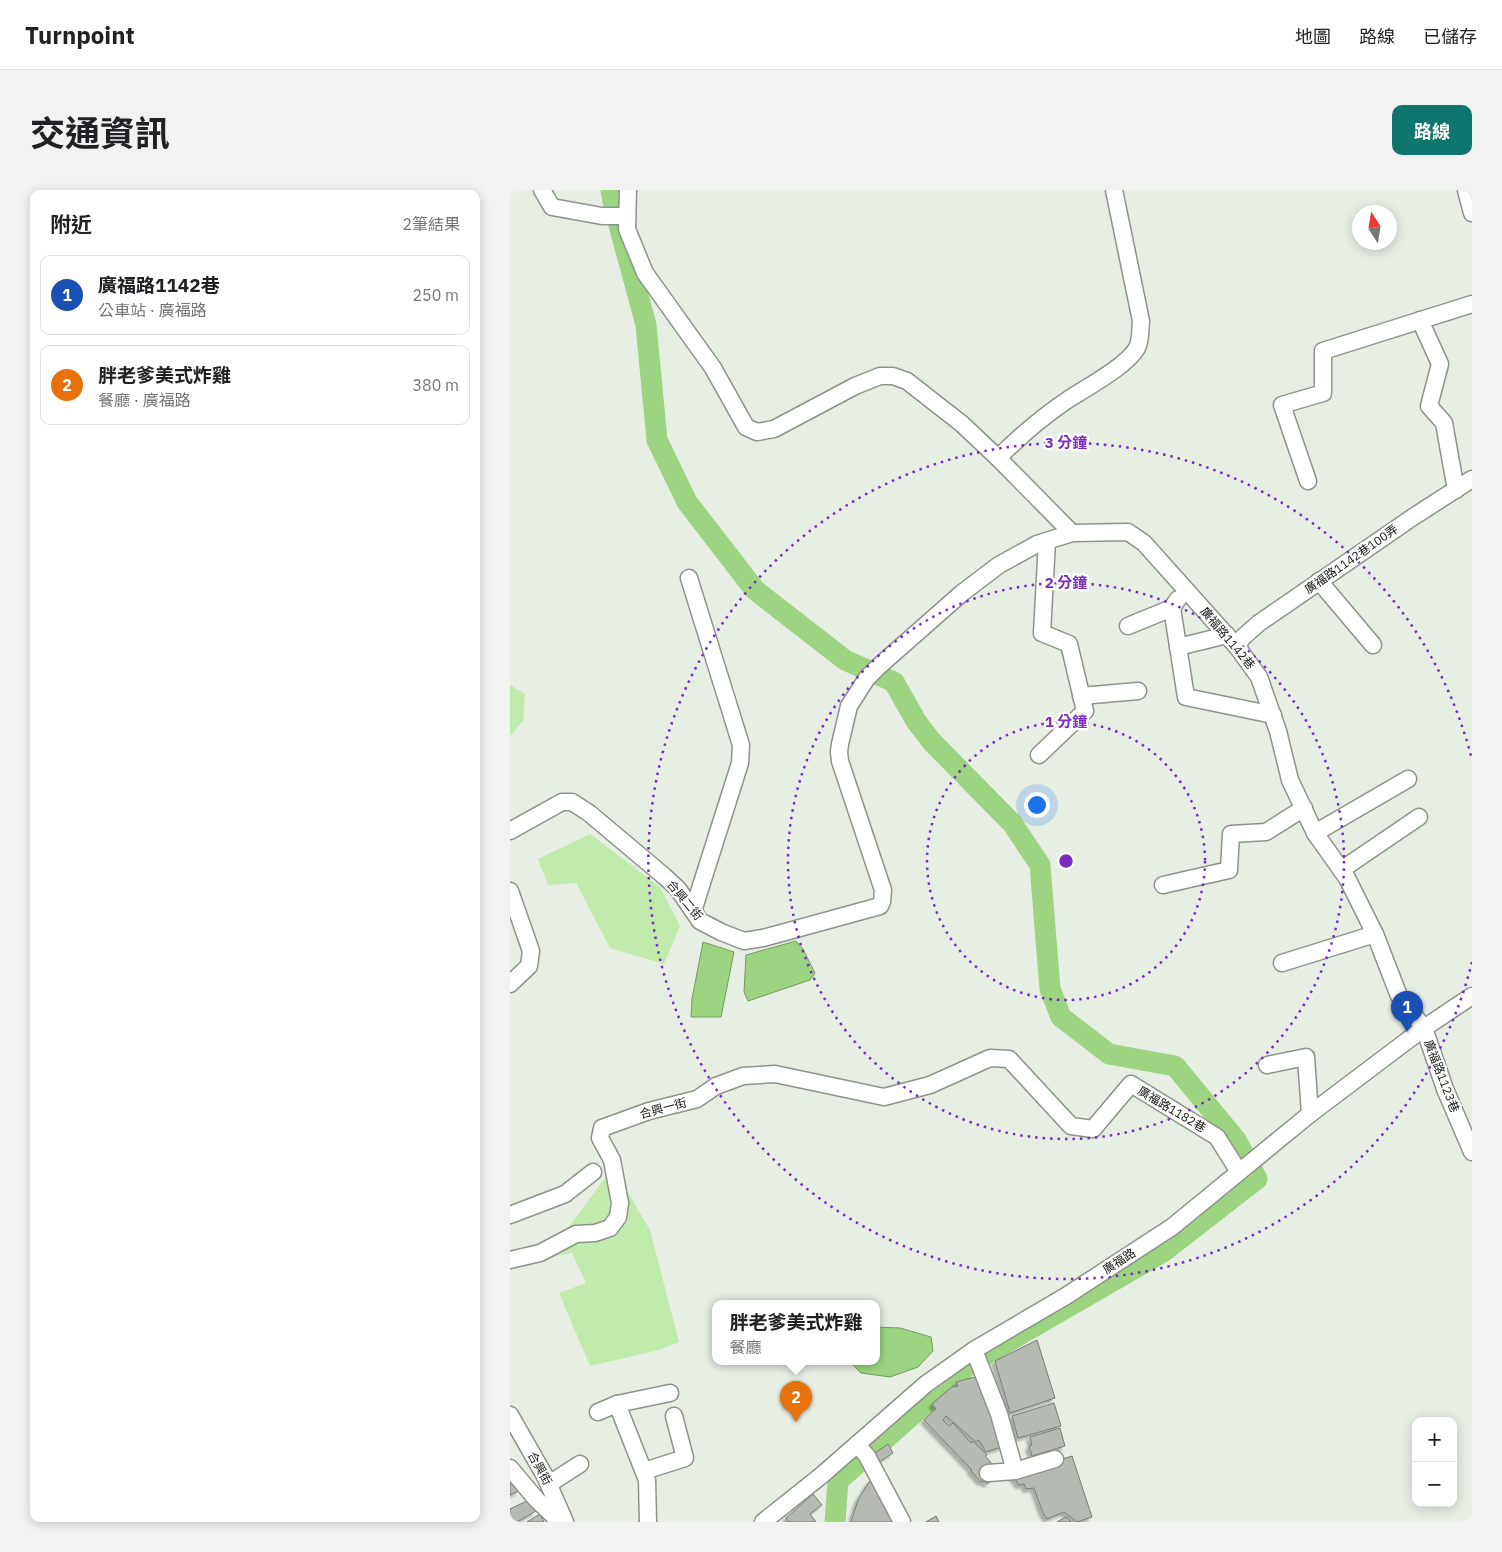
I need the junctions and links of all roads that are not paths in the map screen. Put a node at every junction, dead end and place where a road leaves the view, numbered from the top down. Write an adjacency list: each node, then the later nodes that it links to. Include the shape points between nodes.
1 (542, 190): 6 (street, via 552,207 602,216)
2 (628, 190): 6 (street)
3 (1114, 190): 9 (street, via 1140,321 1137,348 1127,360 1022,434)
4 (1466, 190): 5 (street)
5 (1472, 213)
6 (627, 216): 9 (street, via 627,229 645,273 713,368 746,427 757,432 774,429 855,386 880,376 893,376 907,381 962,424)
7 (1472, 304): 8 (street)
8 (1420, 320): 11 (street, via 1323,351 1323,393 1282,405); 12 (street, via 1440,364 1429,406 1444,423)
9 (998, 458): 13 (street)
10 (1472, 479): 12 (street, 廣福路1142巷100弄)
11 (1308, 481)
12 (1456, 490): 16 (street, 廣福路1142巷100弄)
13 (1072, 534): 14 (street, 廣福路1142巷); 17 (street, 廣福路1142巷, via 1128,532 1144,543)
14 (1047, 541): 25 (street, via 1042,633 1069,644); 36 (street, 廣福路1142巷, via 999,565 962,593 872,673 849,706 838,752 883,890)
15 (689, 578): 37 (street, via 741,744 740,763)
16 (1320, 581): 21 (street); 23 (street, 廣福路1142巷100弄, via 1258,623 1241,639)
17 (1186, 589): 18 (street); 20 (street, 廣福路1142巷)
18 (1172, 608): 19 (street); 22 (street)
19 (1128, 626)
20 (1227, 635): 22 (street); 23 (street, 廣福路1142巷)
21 (1373, 645)
22 (1178, 647): 26 (street, via 1186,697)
23 (1238, 648): 26 (street, 廣福路1142巷, via 1259,677)
24 (1138, 691): 25 (street)
25 (1081, 696): 27 (street, via 1085,710)
26 (1272, 715): 29 (street, 廣福路1142巷, via 1290,780)
27 (1039, 754)
28 (1408, 779): 32 (street)
29 (1304, 808): 32 (street, 廣福路1142巷); 34 (street, via 1266,832 1231,834 1229,870)
30 (1419, 816): 33 (street)
31 (510, 831): 37 (street, 合興二街, via 562,802 572,802 664,876)
32 (1315, 833): 33 (street, 廣福路1142巷)
33 (1341, 870): 38 (street, 廣福路1142巷)
34 (1163, 885)
35 (510, 890): 40 (street, via 531,950 529,966)
36 (882, 902): 37 (street, 合興二街, via 880,906 744,941 700,921)
37 (693, 911)
38 (1375, 934): 39 (street); 42 (street, 廣福路1142巷, via 1399,996)
39 (1282, 963)
40 (510, 984)
41 (1472, 996): 42 (street, 廣福路)
42 (1424, 1028): 45 (street, 廣福路); 46 (street, 廣福路1123巷)
43 (1267, 1065): 45 (street, via 1306,1057)
44 (930, 1085): 48 (street, 廣福路1182巷, via 990,1058 1009,1059 1071,1126 1093,1129 1130,1084 1217,1137); 50 (street, 合興一街, via 884,1097 775,1074 743,1076 716,1086 697,1099 649,1111 602,1128 600,1138 612,1160 617,1185 618,1217 610,1228 576,1234 540,1253)
45 (1310, 1114): 48 (street, 廣福路)
46 (1472, 1152)
47 (592, 1172): 49 (street, via 565,1194)
48 (1239, 1172): 51 (street, 廣福路, via 1172,1227)
49 (510, 1215)
50 (510, 1260)
51 (977, 1356): 57 (street, 廣福路, via 926,1384); 62 (street, via 999,1414)
52 (670, 1393): 53 (street)
53 (617, 1404): 54 (street); 61 (street)
54 (598, 1412)
55 (510, 1415): 64 (street, 合興街)
56 (674, 1416): 61 (street, via 685,1458)
57 (857, 1444): 68 (street, 廣福路); 69 (street, via 867,1456)
58 (1055, 1459): 62 (street)
59 (580, 1464): 64 (street)
60 (510, 1468): 65 (street)
61 (644, 1471): 67 (street)
62 (1015, 1471): 63 (street)
63 (988, 1473)
64 (549, 1484): 66 (street, 合興街)
65 (560, 1522)
66 (566, 1522)
67 (648, 1522)
68 (764, 1522)
69 (902, 1522)

